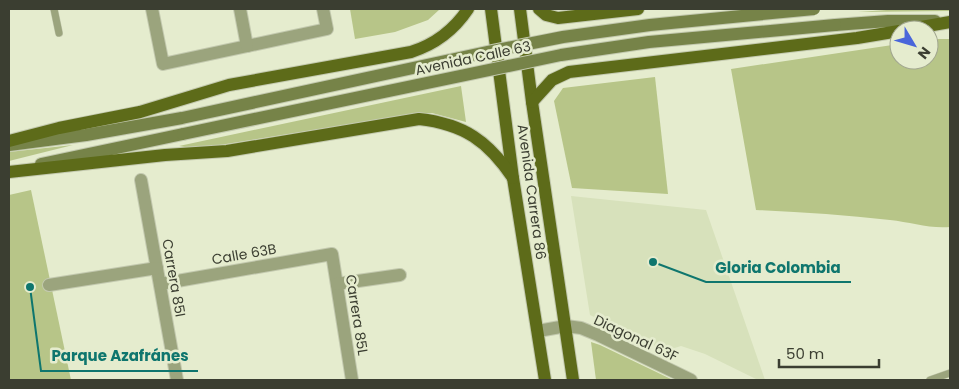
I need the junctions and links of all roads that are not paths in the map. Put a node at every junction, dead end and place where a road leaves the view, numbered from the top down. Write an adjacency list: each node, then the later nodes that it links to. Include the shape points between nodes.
1 (54, 9): 12 (lane)
2 (152, 9): 14 (street, via 163,64)
3 (240, 9): 14 (street)
4 (323, 9): 14 (street, via 327,29)
5 (468, 9): 16 (main road, via 446,35 411,52 229,85 140,112)
6 (491, 9): 19 (main road, Avenida Carrera 86)
7 (520, 9): 15 (main road, Avenida Carrera 86)
8 (539, 9): 9 (main road, via 558,18)
9 (638, 9)
10 (814, 9): 17 (main road, Avenida Calle 63, bridge, via 650,24 563,37 182,118)
11 (950, 21): 18 (main road, Avenida Calle 63, bridge, via 835,24 650,42 561,55)
12 (58, 33)
13 (889, 33): 15 (main road, via 569,72 552,80)
14 (247, 46)
15 (532, 102): 27 (main road, Avenida Carrera 86)
16 (9, 141)
17 (9, 145)
18 (9, 171): 19 (main road, via 227,151 419,119 447,124 479,140 500,158)
19 (514, 178): 28 (main road, Avenida Carrera 86)
20 (141, 180): 22 (street, Carrera 85I)
21 (332, 254): 24 (street, Calle 63B); 25 (street, Carrera 85L)
22 (157, 268): 24 (street, Carrera 85I); 26 (street)
23 (400, 275): 25 (street)
24 (160, 284): 30 (street, Carrera 85I)
25 (337, 284): 31 (street, Carrera 85L)
26 (49, 285)
27 (566, 326): 28 (street, Diagonal 63F); 33 (main road, Avenida Carrera 86); 34 (street, Diagonal 63F, via 598,334)
28 (538, 331): 32 (main road, Avenida Carrera 86)
29 (950, 373): 35 (lane)
30 (177, 380)
31 (352, 380)
32 (546, 380)
33 (573, 380)
34 (690, 380)
35 (930, 380)

